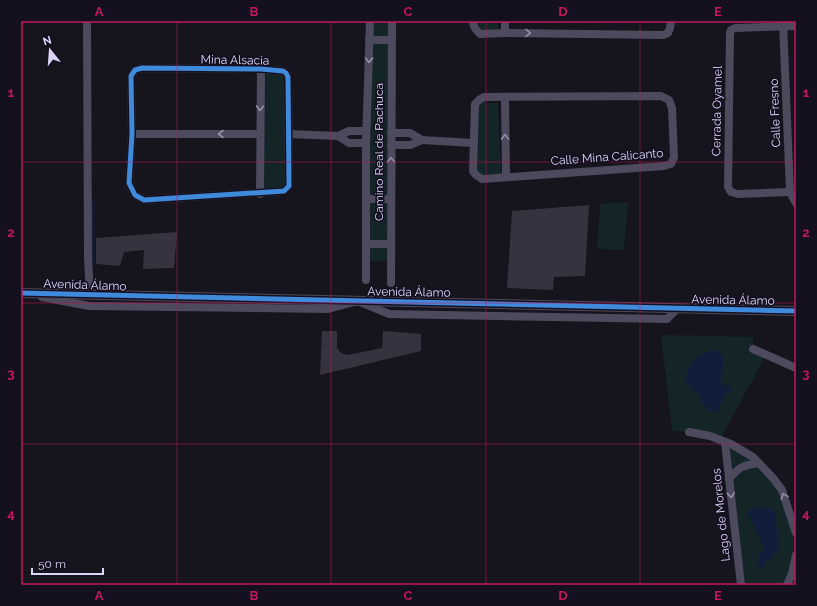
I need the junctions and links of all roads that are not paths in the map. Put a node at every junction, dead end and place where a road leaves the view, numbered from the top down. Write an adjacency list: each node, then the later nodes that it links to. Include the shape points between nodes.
1 (87, 21): 35 (street)
2 (370, 21): 10 (street, Camino Real de Pachuca)
3 (392, 21): 11 (street, Camino Real de Pachuca)
4 (474, 21): 9 (street, via 473,25 480,34)
5 (504, 21): 9 (street)
6 (671, 21): 9 (street, one-way to 6, via 663,35 668,34)
7 (783, 23): 8 (street); 25 (street, Calle Fresno); 25 (street, Cerrada Oyamel, via 736,28 730,33 728,187 731,192 738,194)
8 (796, 26)
9 (504, 33)
10 (369, 40): 11 (street); 14 (street, Camino Real de Pachuca, one-way to 14)
11 (392, 40): 15 (street, Camino Real de Pachuca)
12 (261, 69): 16 (street, Mina Alsacia, via 136,70 132,76); 17 (street, Mina Alsacia, one-way to 17); 18 (street, Mina Alsacia, via 286,72)
13 (504, 97): 22 (street, Calle Mina Calicanto, via 484,97 475,104); 24 (street, one-way to 13); 24 (street, Calle Mina Calicanto, via 661,96 669,100 672,108 674,157 671,164 664,166)
14 (366, 131): 19 (street, via 349,131); 21 (street, Camino Real de Pachuca)
15 (391, 133): 20 (street, via 410,133); 23 (street, Camino Real de Pachuca)
16 (132, 134): 17 (street, one-way to 16); 26 (street, Mina Alsacia, via 129,184 135,195 144,200)
17 (260, 134): 26 (street, Mina Alsacia)
18 (288, 134): 19 (street); 26 (street, Mina Alsacia, via 289,186 284,192)
19 (338, 136): 21 (street, via 349,143)
20 (422, 140): 22 (street); 23 (street, via 410,145)
21 (366, 143): 27 (street, Camino Real de Pachuca)
22 (473, 143): 24 (street, Calle Mina Calicanto, via 473,171 476,175 482,179)
23 (391, 145): 28 (street, Camino Real de Pachuca, one-way to 23)
24 (506, 176)
25 (790, 192): 29 (street, Calle Fresno)
26 (260, 194)
27 (366, 199): 28 (street); 30 (street, Camino Real de Pachuca)
28 (391, 199): 31 (street, Camino Real de Pachuca)
29 (796, 202)
30 (366, 244): 31 (street); 32 (street, Camino Real de Pachuca)
31 (391, 244): 33 (street, Camino Real de Pachuca)
32 (366, 280)
33 (391, 283)
34 (22, 293): 35 (street, Avenida Álamo); 36 (street, via 89,306 328,309)
35 (90, 295): 36 (street, Avenida Álamo)
36 (358, 301): 37 (street, Avenida Álamo)
37 (796, 311)
38 (753, 350): 39 (street)
39 (796, 368)
40 (689, 432): 41 (street)
41 (725, 442): 42 (street); 43 (street, Lago de Morelos)
42 (759, 463): 43 (street, via 740,468); 44 (street, one-way to 42, via 782,490)
43 (729, 479): 47 (street, Lago de Morelos, one-way to 47)
44 (796, 533)
45 (796, 555): 46 (street)
46 (795, 568): 48 (street)
47 (741, 585)
48 (787, 585)

